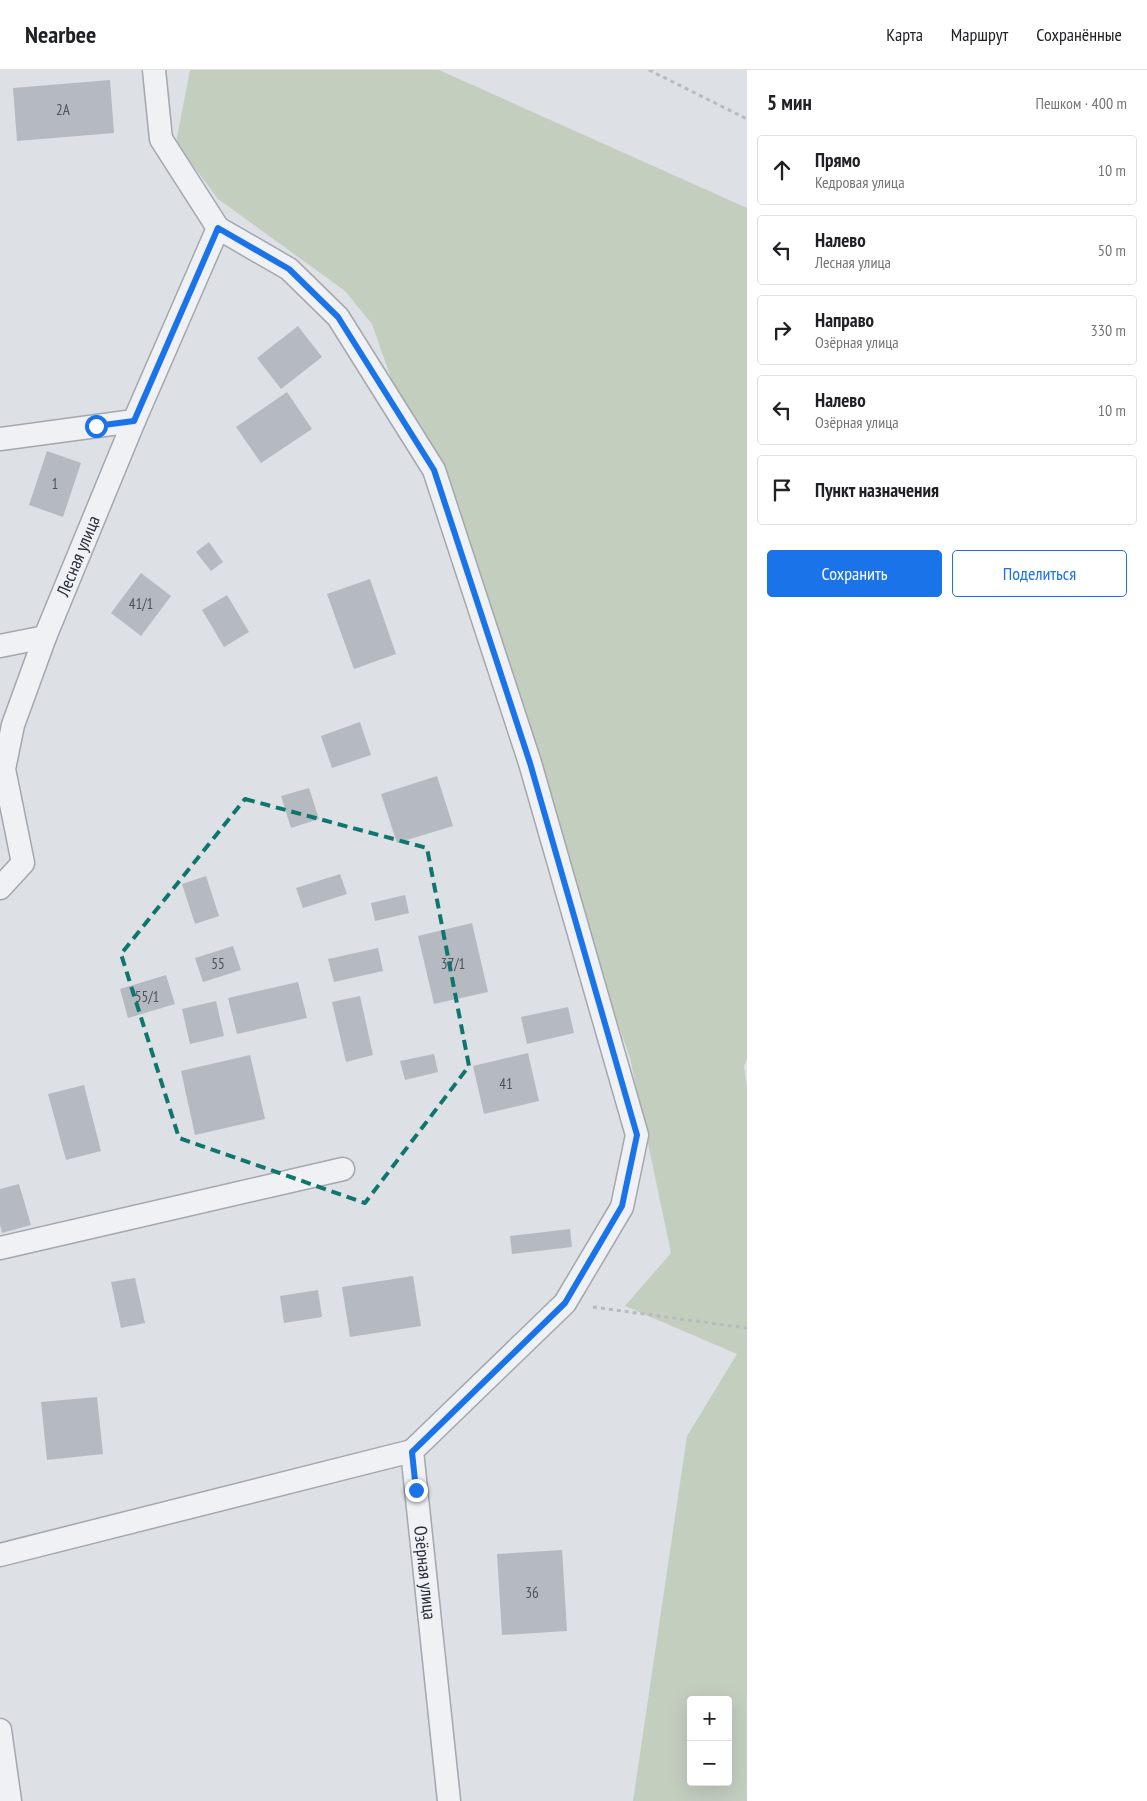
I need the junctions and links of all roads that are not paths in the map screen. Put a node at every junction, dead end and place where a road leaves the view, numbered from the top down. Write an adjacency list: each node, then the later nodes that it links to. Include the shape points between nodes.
1 (154, 70): 2 (street, via 161,140)
2 (218, 228): 3 (street, Лесная улица); 10 (street, via 289,269 338,317 434,470 530,763 637,1135 622,1206 565,1303)
3 (134, 421): 4 (street); 5 (street, Лесная улица)
4 (0, 439)
5 (45, 637): 6 (street); 7 (street, Лесная улица, via 13,725 4,769 23,863)
6 (0, 646)
7 (0, 888)
8 (343, 1169): 9 (street)
9 (0, 1248)
10 (412, 1452): 11 (street); 14 (street, Озёрная улица)
11 (0, 1554)
12 (0, 1730): 13 (street)
13 (10, 1801)
14 (449, 1801)

